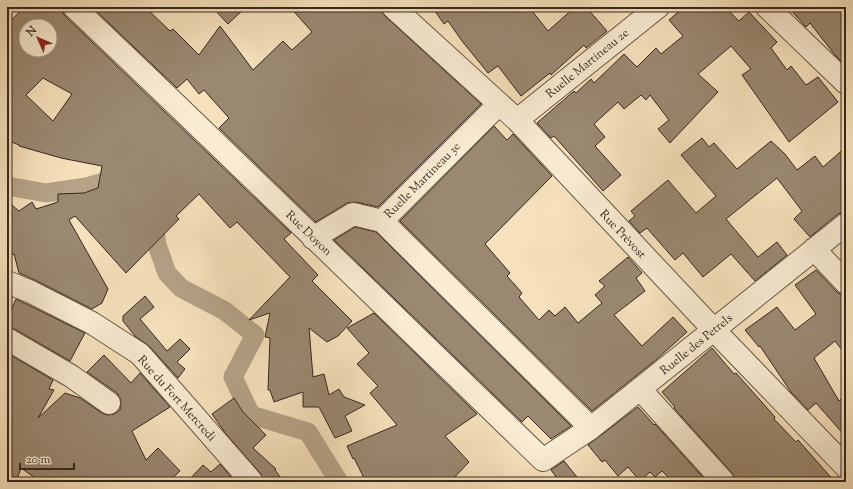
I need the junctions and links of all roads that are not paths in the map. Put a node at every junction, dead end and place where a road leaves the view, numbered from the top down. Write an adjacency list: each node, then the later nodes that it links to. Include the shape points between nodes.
1 (74, 7): 10 (street, Rue Doyon)
2 (393, 7): 6 (street, Rue Prévost)
3 (658, 7): 7 (street, Ruelle Martineau 2e)
4 (767, 7): 5 (street)
5 (846, 83)
6 (499, 104): 7 (street, Rue Prévost); 8 (street, Ruelle Martineau 3e)
7 (517, 120): 14 (street, Rue Prévost)
8 (382, 220): 10 (street, Ruelle Martineau 3e, via 353,214); 18 (street)
9 (846, 224): 11 (street, Ruelle des Petrels)
10 (313, 238): 19 (street, Rue Doyon)
11 (814, 249): 13 (street); 14 (street, Ruelle des Petrels)
12 (7, 282): 22 (street, Rue du Fort Mercredi, via 92,323 140,354)
13 (846, 283)
14 (714, 330): 16 (street, Ruelle des Petrels); 20 (street, Rue Prévost)
15 (7, 339): 17 (street, via 71,376)
16 (640, 389): 18 (street, Ruelle des Petrels); 21 (street)
17 (110, 403)
18 (591, 428): 19 (street, Ruelle des Petrels)
19 (544, 460)
20 (846, 467)
21 (723, 481)
22 (252, 482)

